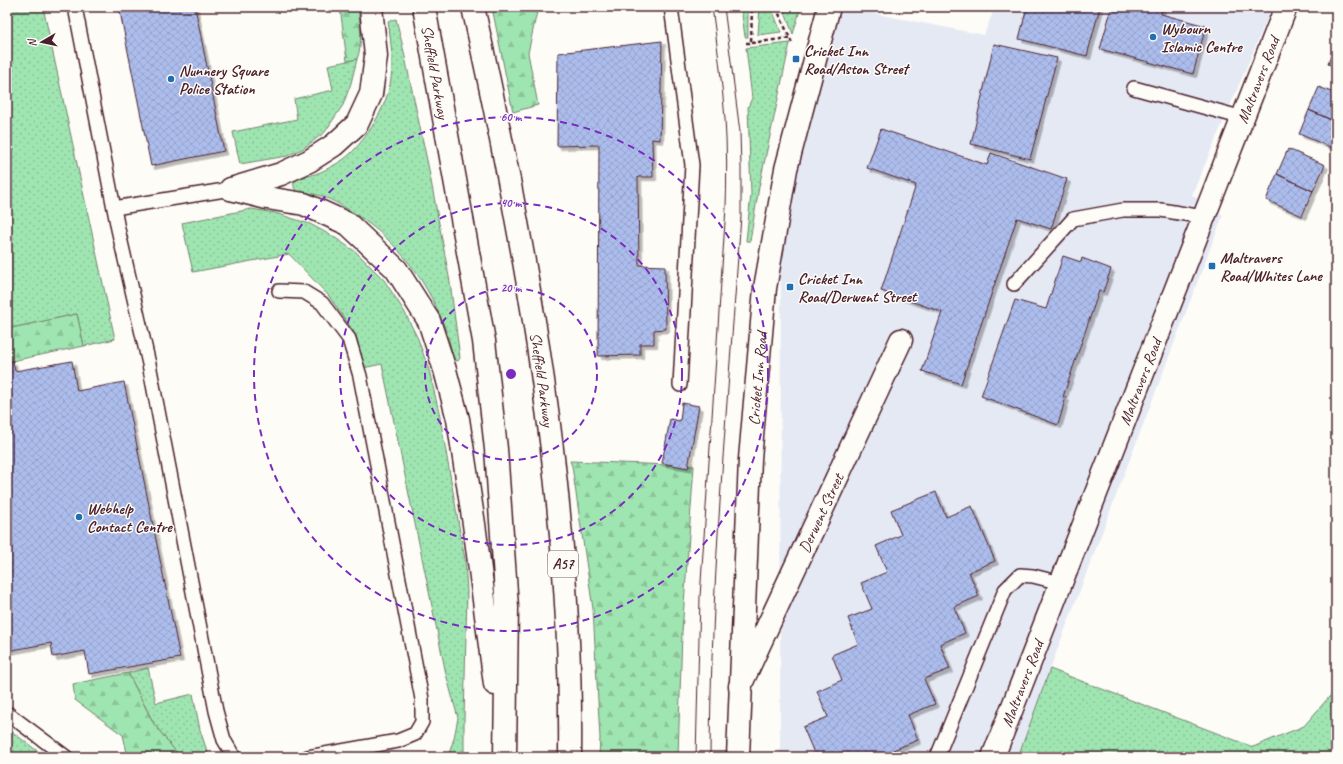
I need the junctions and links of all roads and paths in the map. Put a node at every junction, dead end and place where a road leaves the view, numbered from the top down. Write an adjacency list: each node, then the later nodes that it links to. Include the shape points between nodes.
1 (75, 7): 15 (lane)
2 (371, 7): 14 (main road, via 376,56 371,94 357,124 334,145 309,161 281,174)
3 (424, 7): 24 (main road, Sheffield Parkway, via 484,341 496,449 507,608)
4 (473, 7): 28 (main road, Sheffield Parkway / A57, via 523,259 557,493 571,701)
5 (671, 7): 20 (lane, via 692,165)
6 (752, 7): 11 (path)
7 (829, 7): 22 (main road, Cricket Inn Road, via 786,169 765,288 750,459)
8 (1286, 7): 13 (main road, Maltravers Road)
9 (789, 38): 11 (path)
10 (746, 43): 11 (path)
11 (751, 43)
12 (1134, 88): 13 (lane)
13 (1243, 118): 16 (main road, Maltravers Road)
14 (231, 189): 15 (lane); 24 (main road, via 304,204 348,224 396,269 429,322 458,419)
15 (114, 208): 26 (lane, via 149,364 216,712 224,740)
16 (1203, 218): 17 (lane, via 1161,210 1123,210 1073,219); 21 (main road, Maltravers Road)
17 (1014, 284)
18 (279, 291): 27 (lane, via 304,292 322,303 349,339 360,376 422,699 422,722 414,734 398,741)
19 (901, 340): 22 (main road, Derwent Street)
20 (680, 385)
21 (1061, 583): 30 (lane, via 1020,575 1005,590); 31 (main road, Maltravers Road)
22 (740, 686): 29 (main road, Cricket Inn Road)
23 (7, 713): 25 (lane)
24 (505, 756)
25 (66, 757)
26 (234, 757)
27 (308, 757)
28 (570, 757)
29 (738, 757)
30 (937, 757)
31 (993, 757)

